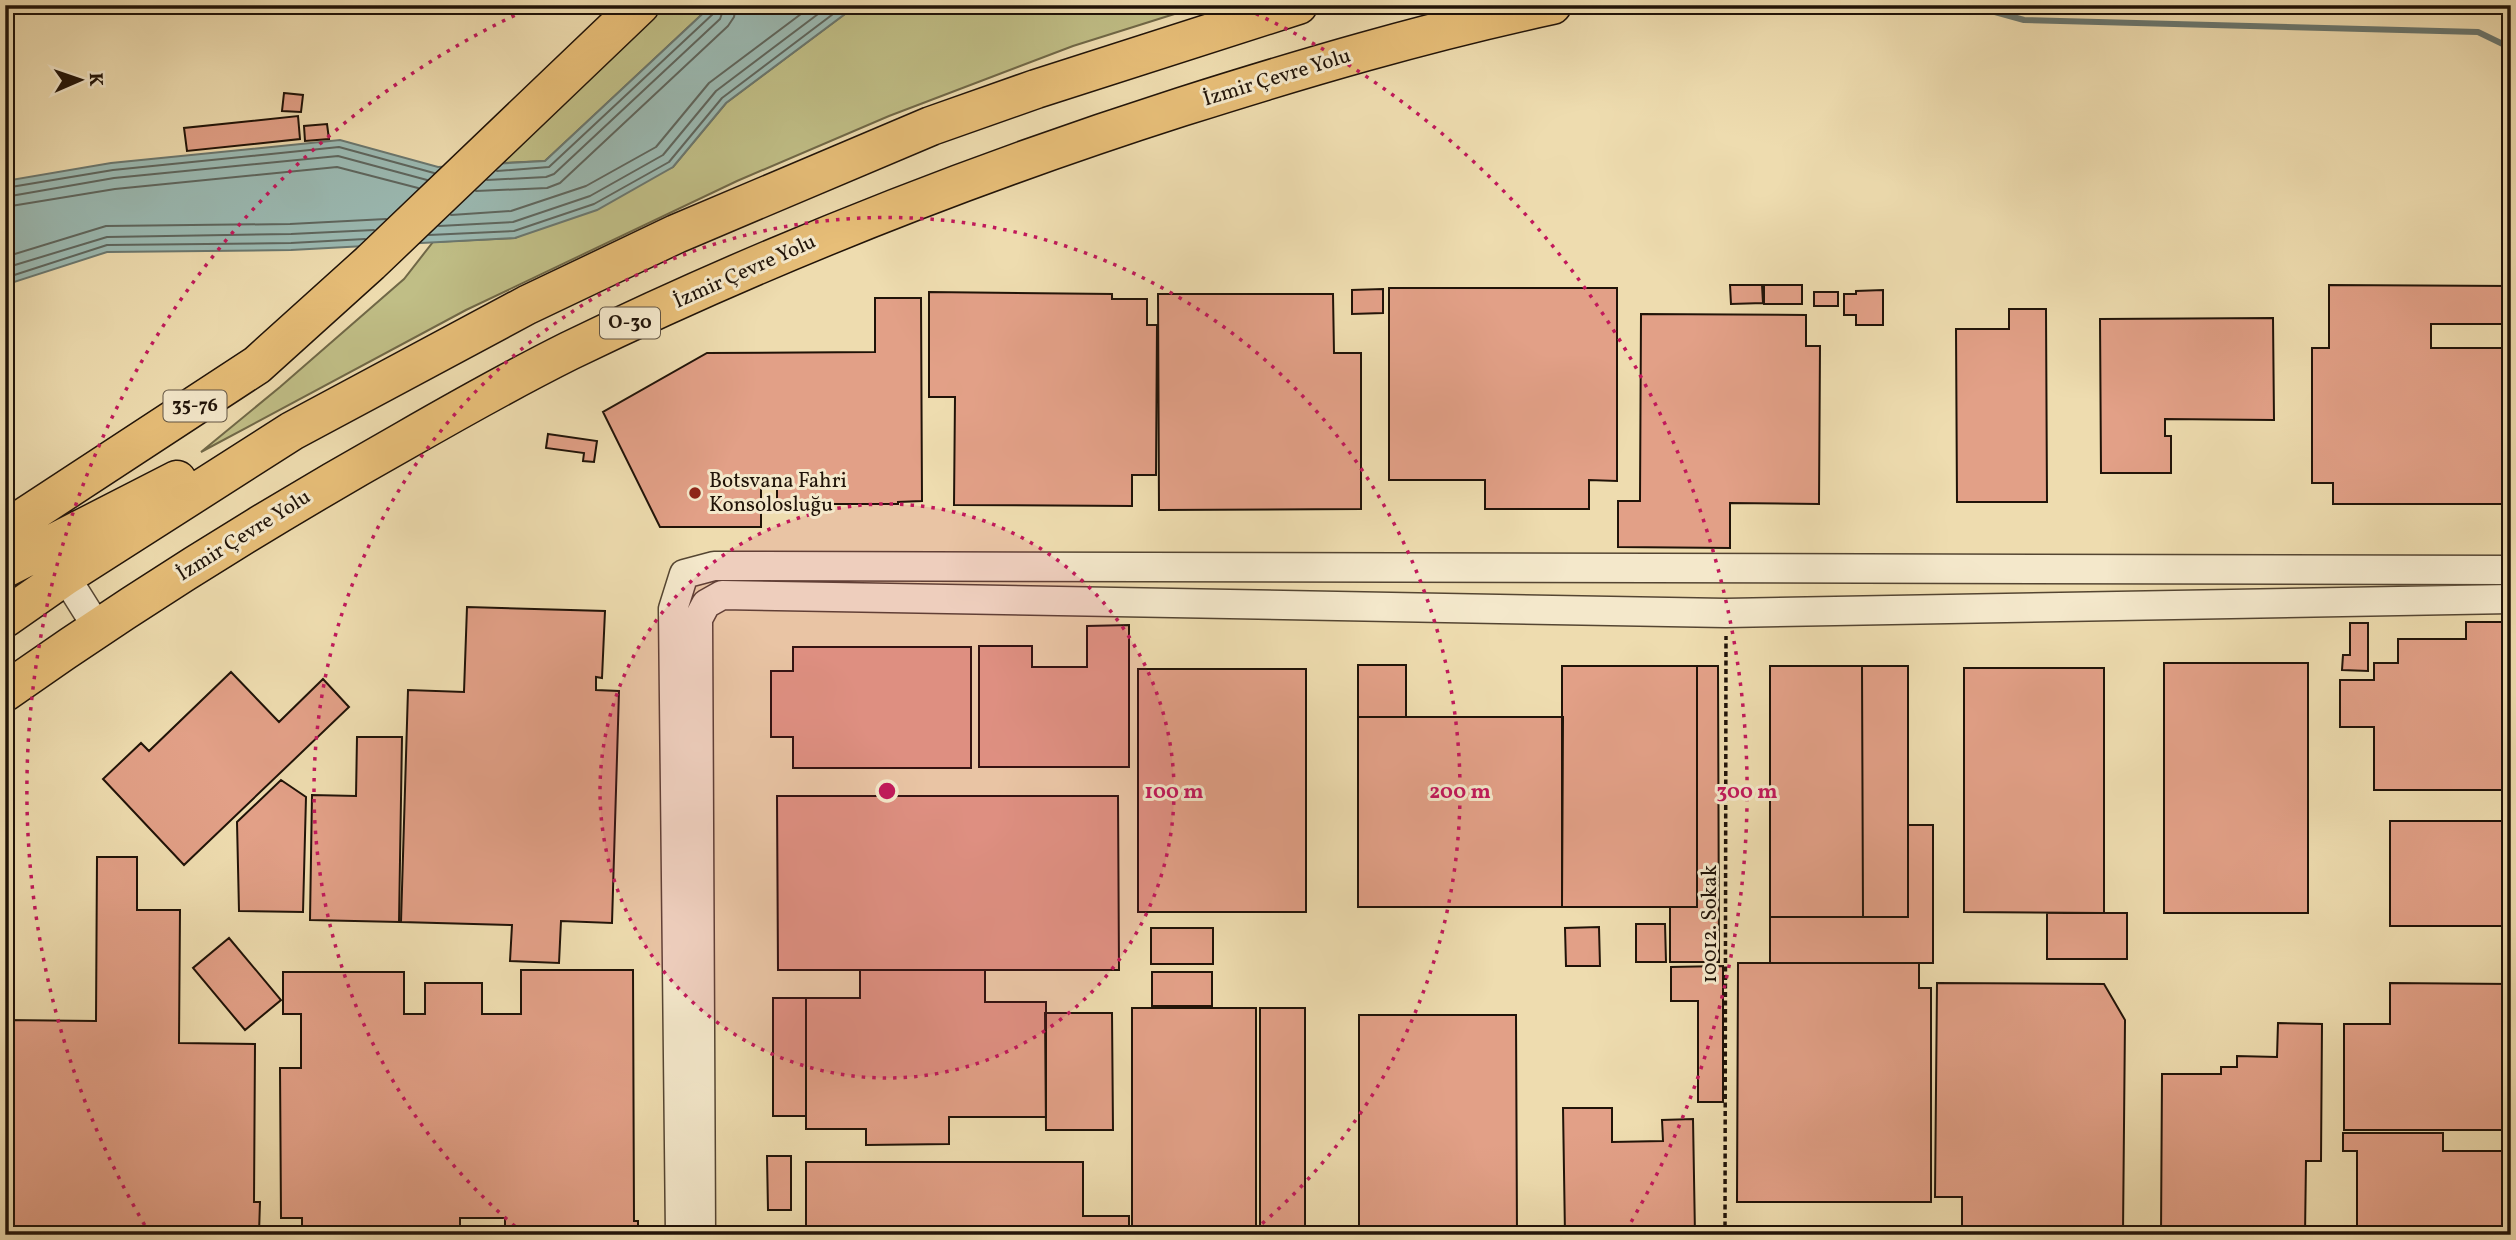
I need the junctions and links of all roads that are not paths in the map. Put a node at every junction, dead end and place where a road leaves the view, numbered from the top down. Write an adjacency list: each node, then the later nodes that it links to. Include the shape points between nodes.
1 (640, 5): 5 (highway, 35-76, via 257,365)
2 (1298, 5): 4 (highway, via 1036,89 829,169 676,234 527,305)
3 (1552, 5): 13 (highway, İzmir Çevre Yolu / O-30, via 1459,25 1308,67 1061,145 827,236 555,359 316,491)
4 (292, 431): 6 (highway, via 158,487); 9 (highway)
5 (5, 530)
6 (5, 568)
7 (2511, 570): 8 (street, via 714,566)
8 (684, 574): 11 (street); 15 (street, via 673,609)
9 (65, 576): 12 (highway); 13 (street)
10 (2511, 600): 11 (street, via 1726,613 722,595)
11 (706, 604): 16 (street, via 698,619)
12 (5, 618)
13 (97, 627): 14 (highway, İzmir Çevre Yolu / O-30)
14 (5, 692)
15 (680, 1235)
16 (701, 1235)

